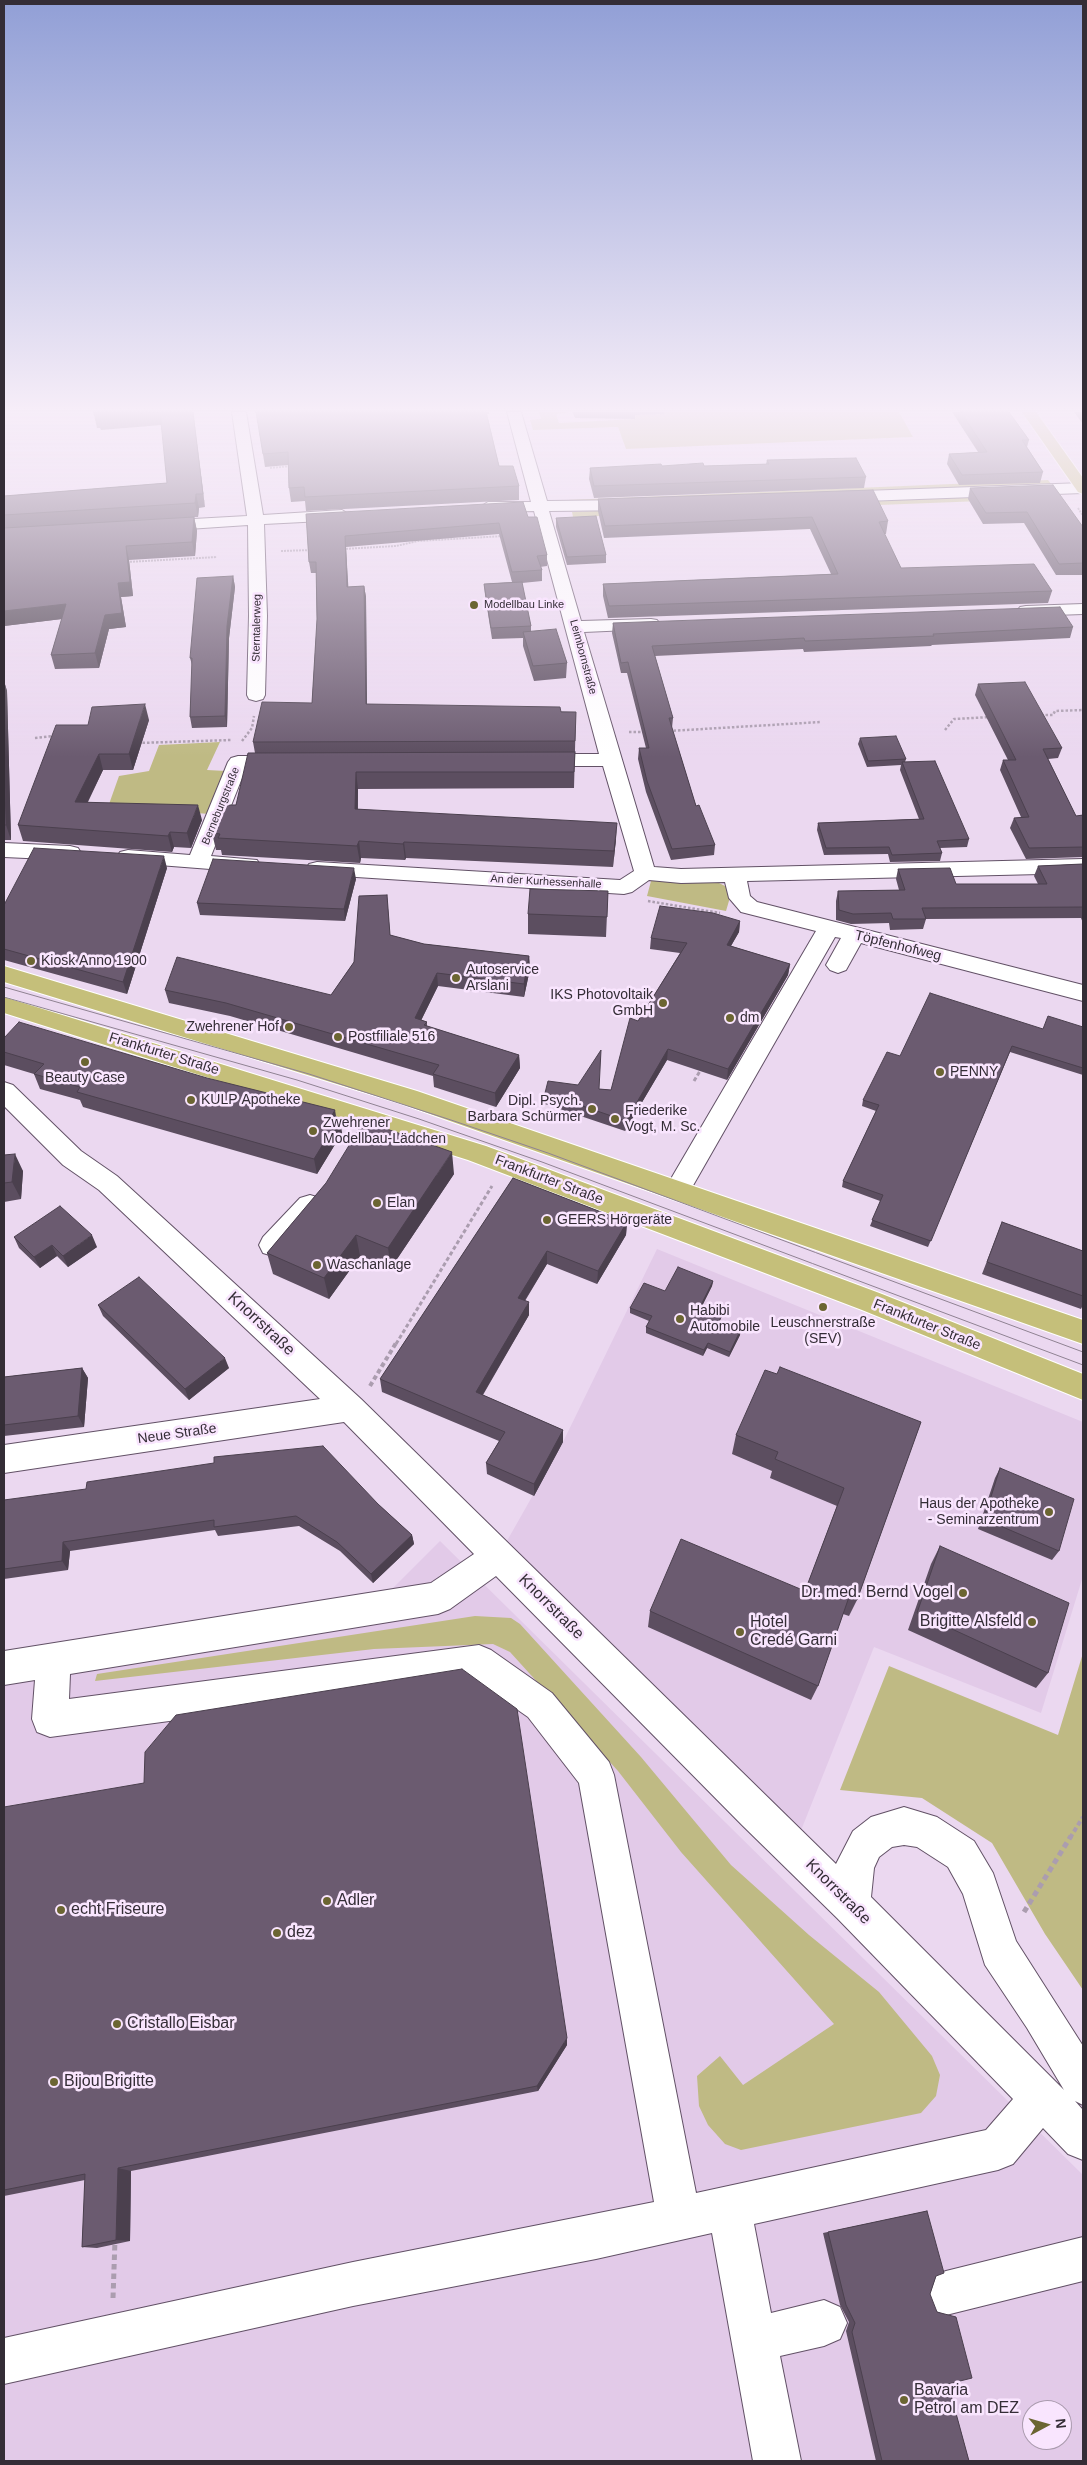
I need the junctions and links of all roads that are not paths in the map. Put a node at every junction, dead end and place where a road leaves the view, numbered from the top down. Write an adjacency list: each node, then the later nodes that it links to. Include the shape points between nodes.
1 (256, 527): 7 (street, Sterntalerweg)
2 (547, 527): 6 (street, Leimbornstraße)
3 (1083, 609): 4 (street)
4 (1014, 612)
5 (664, 624): 6 (street)
6 (575, 627): 9 (street, Leimbornstraße)
7 (256, 695)
8 (523, 760): 9 (street)
9 (611, 760): 16 (street, Leimbornstraße)
10 (307, 762): 12 (street, Berneburgstraße, via 238,762)
11 (4, 850): 12 (street)
12 (198, 862): 13 (street)
13 (267, 866)
14 (1083, 866): 17 (street)
15 (297, 868): 16 (street, An der Kurhessenhalle, via 624,887)
16 (645, 873): 17 (street, via 665,876)
17 (734, 874): 18 (street, Töpfenhofweg, via 740,898 750,907)
18 (829, 928): 19 (street, Töpfenhofweg); 26 (street)
19 (854, 934): 20 (street); 22 (street, Töpfenhofweg)
20 (838, 965)
21 (6, 978): 26 (main road, via 408,1097)
22 (1083, 993)
23 (4, 1005): 29 (main road, Frankfurter Straße, via 360,1128 500,1161 872,1302)
24 (4, 1091): 30 (street, Knorrstraße, via 72,1158 108,1183)
25 (324, 1189): 27 (street)
26 (678, 1189): 28 (main road)
27 (272, 1245)
28 (1083, 1332)
29 (1083, 1387)
30 (350, 1408): 31 (street, Neue Straße); 32 (street, Knorrstraße)
31 (4, 1459)
32 (499, 1555): 33 (street, via 438,1598); 35 (street, Knorrstraße)
33 (53, 1660): 34 (street); 40 (street, via 50,1719 480,1662 540,1705 596,1775)
34 (4, 1668)
35 (852, 1904): 36 (street, via 855,1864 866,1844 884,1830 904,1826 924,1830 961,1854 980,1886 999,1951); 37 (street, Knorrstraße)
36 (1083, 2084)
37 (1041, 2098): 38 (street, Knorrstraße); 39 (street, via 998,2149)
38 (1083, 2139)
39 (729, 2208): 40 (street); 44 (street)
40 (679, 2219): 45 (street, via 353,2284)
41 (1083, 2260): 42 (street)
42 (946, 2293)
43 (824, 2323): 44 (street)
44 (754, 2340): 46 (street)
45 (4, 2361)
46 (777, 2461)

